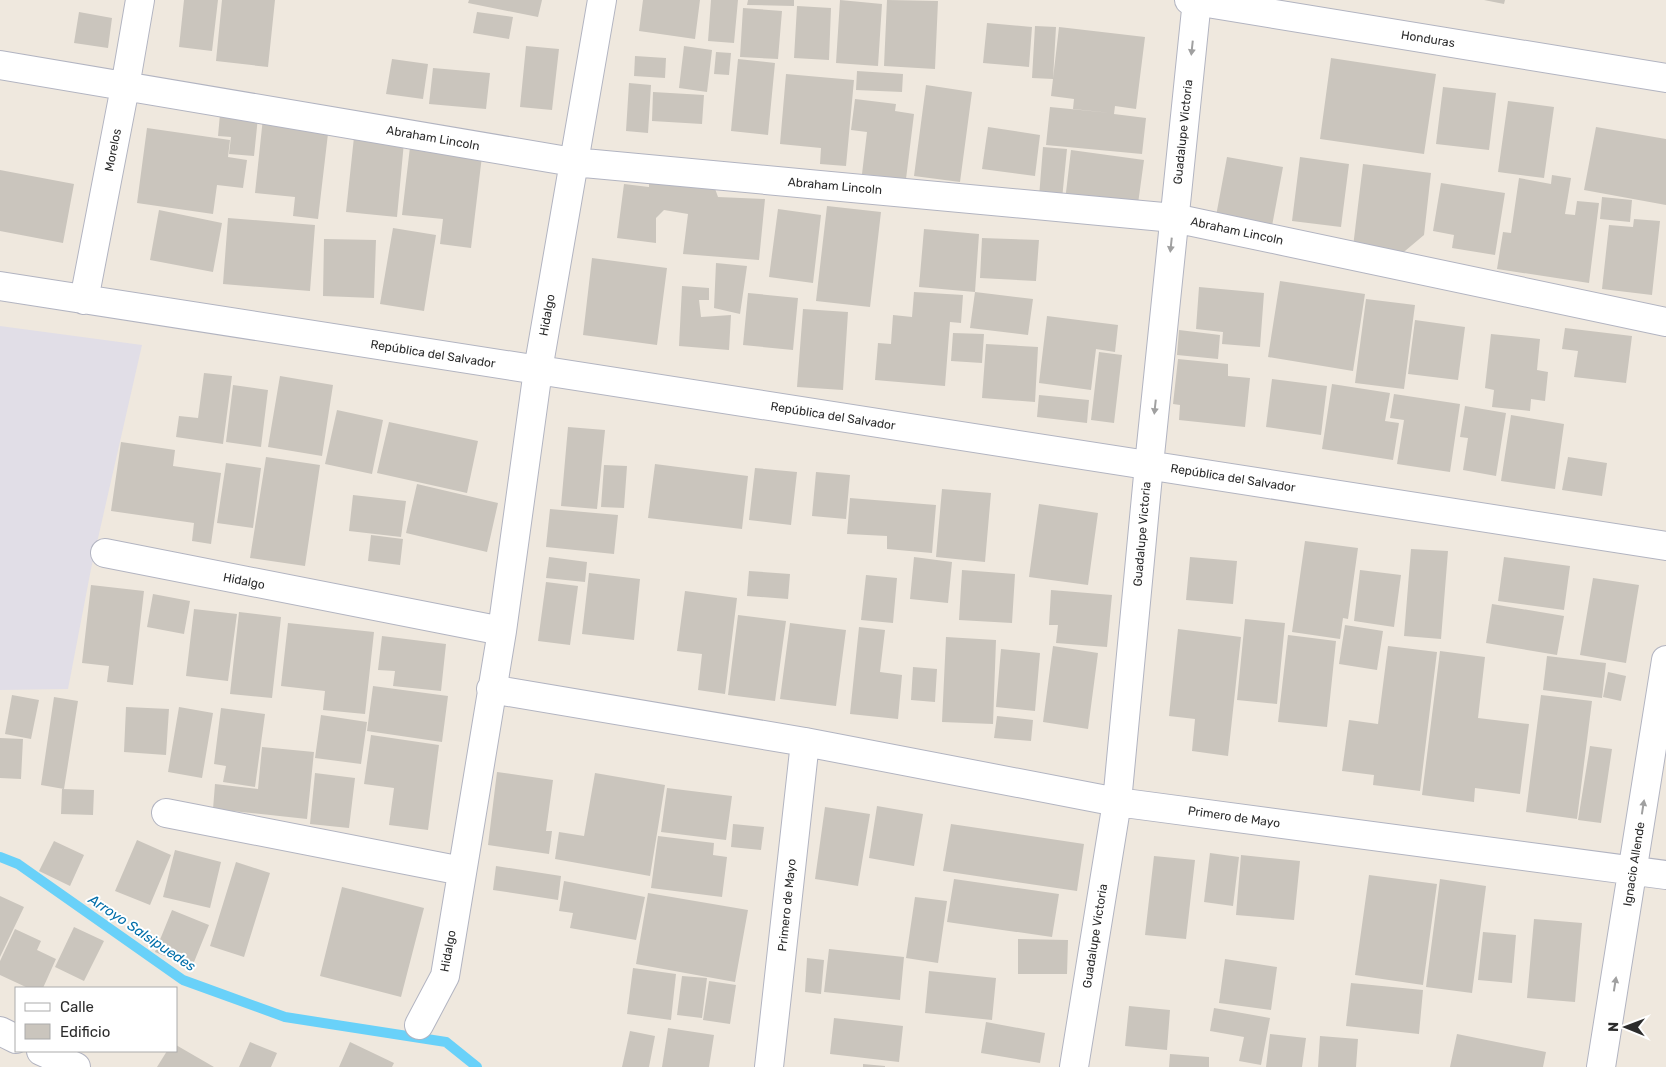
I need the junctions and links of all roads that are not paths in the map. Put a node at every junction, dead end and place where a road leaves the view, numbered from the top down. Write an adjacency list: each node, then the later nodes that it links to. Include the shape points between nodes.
1 (140, 0): 6 (street, Morelos)
2 (602, 0): 7 (street, Hidalgo)
3 (1194, 0): 5 (street, Honduras); 8 (street, Guadalupe Victoria, one-way to 8)
4 (0, 65): 6 (street, Abraham Lincoln)
5 (1666, 78)
6 (125, 87): 7 (street, Abraham Lincoln); 10 (street, Morelos)
7 (573, 162): 8 (street, Abraham Lincoln); 12 (street, Hidalgo)
8 (1174, 218): 11 (street, Abraham Lincoln); 13 (street, Guadalupe Victoria, one-way to 13)
9 (0, 286): 10 (street, República del Salvador)
10 (84, 300): 12 (street, República del Salvador)
11 (1666, 322)
12 (538, 370): 13 (street, República del Salvador); 16 (street, Hidalgo)
13 (1148, 465): 14 (street, República del Salvador); 20 (street, Guadalupe Victoria)
14 (1666, 546)
15 (105, 554): 16 (street, Hidalgo)
16 (502, 631): 18 (street, Hidalgo)
17 (1666, 660): 22 (street, Ignacio Allende, one-way to 17)
18 (491, 689): 19 (street, Primero de Mayo); 23 (street, Hidalgo)
19 (805, 742): 20 (street, Primero de Mayo); 30 (street, Primero de Mayo)
20 (1117, 802): 22 (street, Primero de Mayo); 31 (street, Guadalupe Victoria)
21 (166, 813): 23 (street)
22 (1634, 870): 24 (street, Primero de Mayo); 32 (street, Ignacio Allende, one-way to 22)
23 (462, 872): 25 (street, Hidalgo, via 444,976)
24 (1666, 875)
25 (419, 1025)
26 (0, 1031): 27 (street)
27 (15, 1038)
28 (43, 1052): 29 (street)
29 (72, 1066)
30 (769, 1067)
31 (1074, 1067)
32 (1601, 1067)

